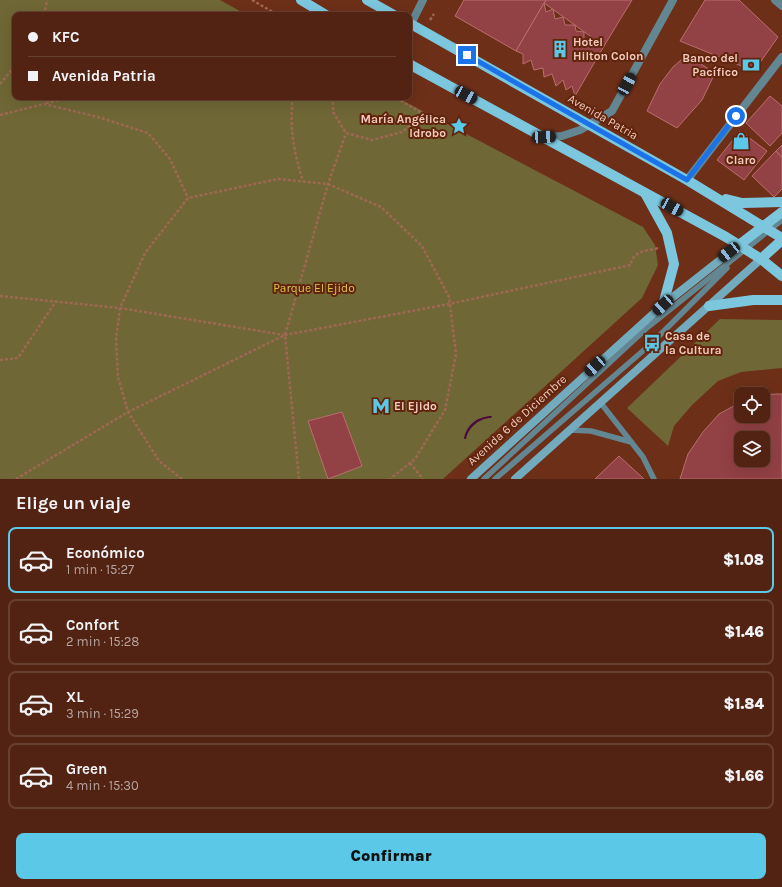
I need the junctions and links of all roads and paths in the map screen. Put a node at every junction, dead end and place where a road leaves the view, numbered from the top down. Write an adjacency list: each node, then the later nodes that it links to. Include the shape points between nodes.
1 (47, 0): 9 (path)
2 (252, 0): 10 (path)
3 (301, 0): 11 (main road)
4 (367, 0): 12 (main road)
5 (423, 0): 15 (street)
6 (673, 0): 27 (street, via 612,111)
7 (775, 0): 8 (street)
8 (782, 6)
9 (45, 12)
10 (273, 12)
11 (321, 12)
12 (389, 12)
13 (434, 14): 14 (path)
14 (430, 20)
15 (412, 21)
16 (412, 26): 27 (main road, Avenida Patria)
17 (782, 57): 30 (street)
18 (412, 66): 29 (main road)
19 (12, 70): 20 (path)
20 (0, 84)
21 (62, 100): 25 (path)
22 (293, 100): 31 (path, via 290,117 294,150)
23 (333, 100): 28 (path, via 333,112)
24 (399, 100): 28 (path, via 424,114 402,132 372,140)
25 (44, 104): 26 (path); 35 (path, via 148,133 170,159)
26 (0, 115)
27 (590, 125): 29 (street, via 562,136); 30 (main road, Avenida Patria)
28 (346, 133): 32 (path)
29 (544, 137): 33 (main road)
30 (687, 180): 34 (main road, Avenida Patria)
31 (303, 181): 32 (path); 35 (path, via 278,179)
32 (328, 184): 48 (path, via 380,207 422,246); 52 (path)
33 (645, 193): 41 (main road, via 667,233); 42 (main road)
34 (717, 197): 36 (main road, via 742,203); 39 (main road, Avenida Patria)
35 (188, 198): 51 (path, via 145,252)
36 (782, 202)
37 (782, 212): 39 (main road, Avenida 6 de Diciembre)
38 (782, 220): 39 (lane)
39 (766, 228): 40 (main road, Avenida Patria); 42 (main road, Avenida 6 de Diciembre)
40 (782, 239): 43 (main road)
41 (670, 245): 48 (path, via 635,255 631,265); 49 (main road, via 674,264)
42 (742, 247): 43 (main road); 49 (main road, Avenida 6 de Diciembre); 65 (lane, via 648,327); 66 (lane, via 652,343)
43 (761, 259): 44 (main road); 50 (main road)
44 (782, 276)
45 (0, 296): 47 (path)
46 (782, 300): 50 (main road, via 753,300)
47 (56, 301): 51 (path); 53 (path, via 18,358)
48 (449, 304): 52 (path); 58 (path, via 456,354 444,410)
49 (663, 305): 64 (main road, Avenida 6 de Diciembre)
50 (709, 306): 54 (main road)
51 (120, 308): 52 (path); 55 (path, via 116,340 118,377)
52 (285, 335): 55 (path); 61 (path)
53 (0, 360)
54 (600, 402): 56 (main road); 57 (lane)
55 (128, 412): 59 (path); 60 (path, via 159,461)
56 (569, 430): 57 (lane, via 591,431); 67 (main road)
57 (631, 442): 68 (lane, via 644,457)
58 (410, 463): 62 (path); 63 (path)
59 (16, 479)
60 (182, 479)
61 (299, 479)
62 (390, 479)
63 (423, 479)
64 (471, 479)
65 (484, 479)
66 (494, 479)
67 (515, 479)
68 (654, 479)

